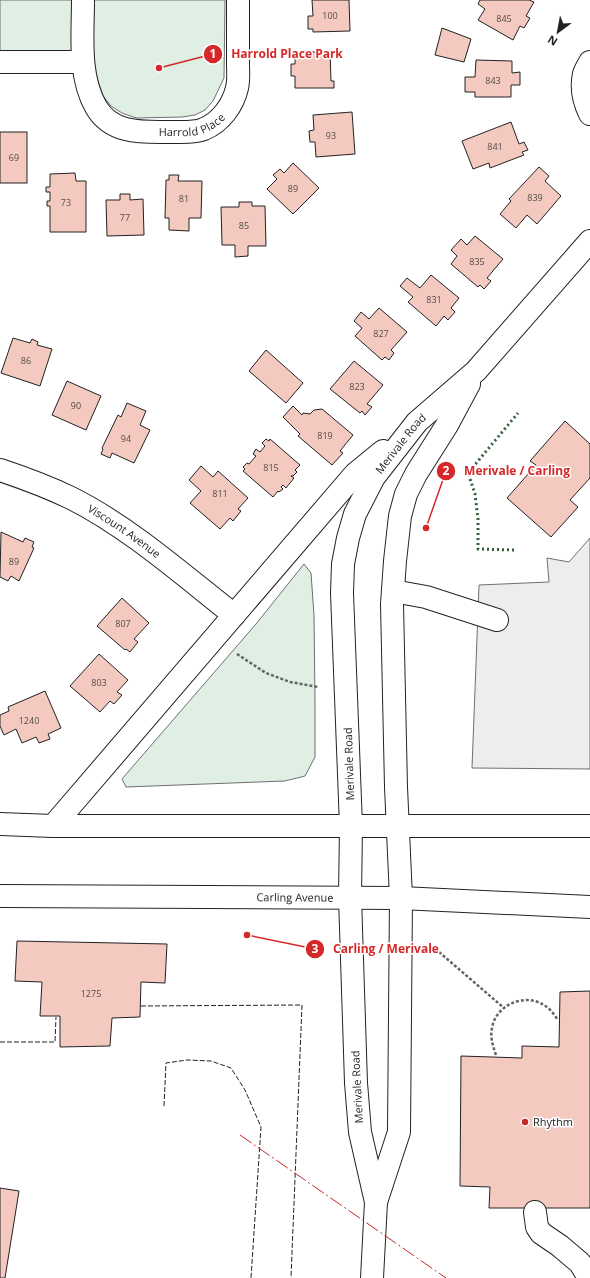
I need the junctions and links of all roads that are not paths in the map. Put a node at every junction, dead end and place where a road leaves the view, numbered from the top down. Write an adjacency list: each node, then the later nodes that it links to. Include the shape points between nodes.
1 (83, 0): 4 (main road, Harrold Place)
2 (238, 0): 4 (main road, Harrold Place, via 238,87 225,114 203,130 134,132 118,127 105,119 96,107 89,90)
3 (0, 62): 4 (main road)
4 (83, 62)
5 (590, 62): 6 (main road, via 584,73 583,90)
6 (590, 114)
7 (590, 241): 8 (main road, Merivale Road)
8 (476, 371): 9 (main road, Merivale Road); 11 (main road, Merivale Road, via 406,494 400,516)
9 (417, 422): 12 (main road, via 355,474); 17 (main road, Merivale Road, via 374,477 365,493 355,514 343,564)
10 (0, 470): 12 (main road, Viscount Avenue, via 72,498 110,520)
11 (393, 591): 13 (main road, via 426,597); 15 (main road, Merivale Road)
12 (234, 615): 16 (main road)
13 (497, 620)
14 (0, 824): 16 (main road)
15 (398, 825): 17 (main road); 18 (main road); 21 (main road, Merivale Road)
16 (53, 826): 17 (main road)
17 (351, 826): 20 (main road, Merivale Road)
18 (590, 826)
19 (0, 896): 20 (main road, Carling Avenue)
20 (350, 897): 21 (main road, Carling Avenue); 23 (main road, Merivale Road, via 360,1132)
21 (401, 898): 22 (main road, Carling Avenue); 23 (main road, Merivale Road, via 399,1132)
22 (590, 907)
23 (376, 1202): 25 (main road, Merivale Road)
24 (535, 1212): 26 (main road, via 537,1227 541,1233 580,1263)
25 (372, 1278)
26 (589, 1278)

